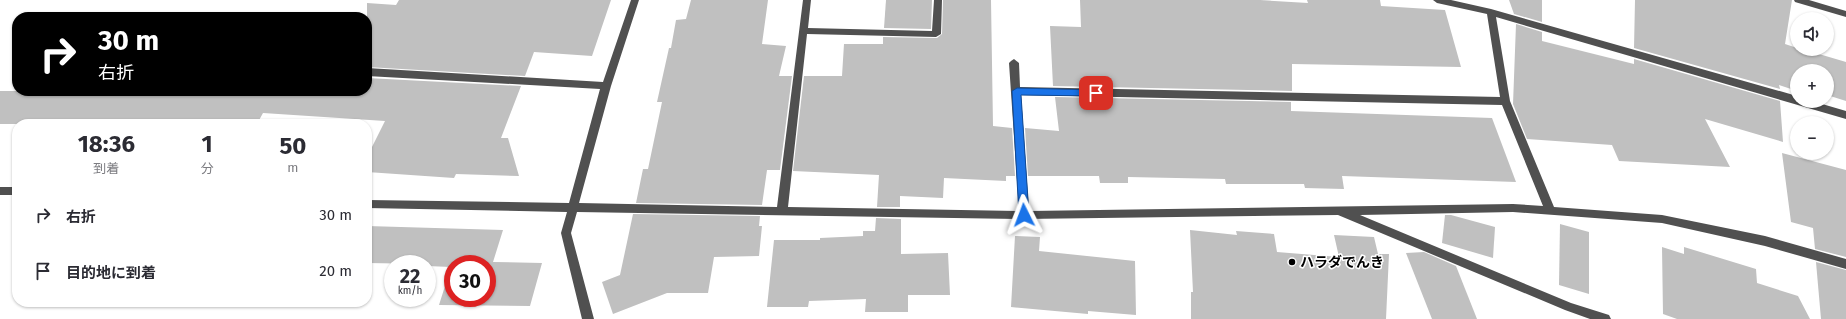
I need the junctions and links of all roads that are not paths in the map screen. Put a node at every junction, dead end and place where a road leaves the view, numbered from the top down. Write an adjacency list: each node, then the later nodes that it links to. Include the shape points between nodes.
1 (635, 0): 12 (street)
2 (807, 0): 9 (street)
3 (938, 0): 9 (street, via 936,34)
4 (1437, 0): 6 (street)
5 (1798, 0): 8 (street)
6 (1459, 2): 7 (street)
7 (1491, 12): 14 (street); 15 (street)
8 (1846, 14)
9 (803, 30): 22 (street)
10 (1014, 63): 13 (street)
11 (372, 72): 12 (street)
12 (606, 86): 21 (street)
13 (1017, 91): 15 (street); 25 (street)
14 (1790, 99)
15 (1505, 101): 24 (street)
16 (1822, 108): 17 (street)
17 (1846, 115)
18 (0, 190): 19 (street)
19 (12, 191)
20 (372, 204): 21 (street)
21 (573, 208): 22 (street); 27 (street, via 566,233)
22 (782, 210): 25 (street)
23 (1336, 210): 24 (street); 25 (street); 28 (street, via 1569,307)
24 (1550, 210): 26 (street, via 1662,219 1765,241)
25 (1024, 215)
26 (1846, 264)
27 (588, 319)
28 (1605, 319)

